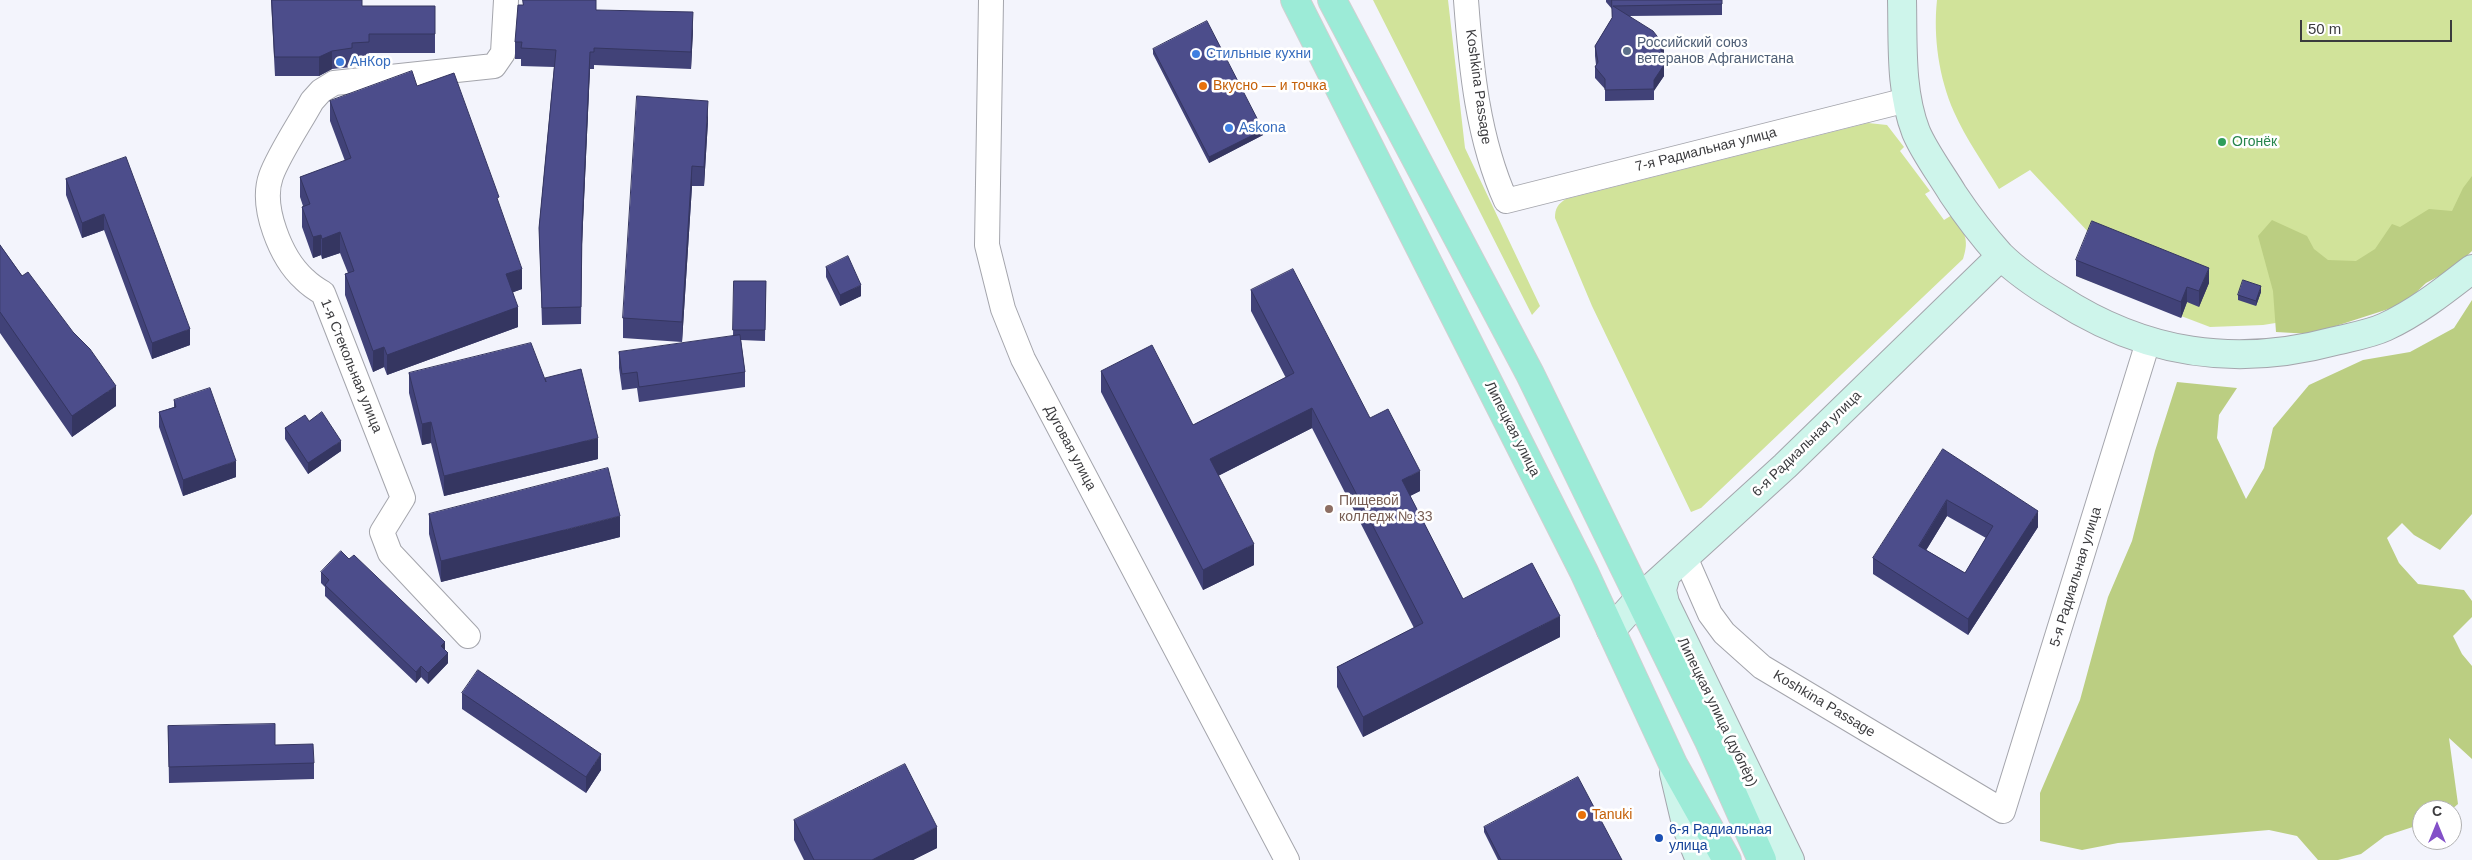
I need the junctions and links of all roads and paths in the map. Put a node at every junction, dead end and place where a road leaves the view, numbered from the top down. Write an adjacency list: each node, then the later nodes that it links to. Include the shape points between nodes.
1 (506, 0): 15 (street, 1-я Стекольная улица, via 503,53 494,66 334,84 321,91 312,101 271,177 268,206 275,232 292,265 322,293 404,498 382,532 390,554)
2 (991, 0): 19 (street, Дуговая улица, via 987,246 1003,310 1023,359)
3 (1295, 0): 14 (main road, Липецкая улица)
4 (1332, 0): 13 (main road, via 1530,374)
5 (1466, 0): 8 (street, Koshkina Passage, via 1481,123 1494,175)
6 (1902, 0): 7 (main road)
7 (1907, 100): 8 (street, 7-я Радиальная улица); 9 (main road, via 1916,132 1942,176 1965,212)
8 (1506, 201)
9 (2001, 256): 11 (main road, via 2065,303 2118,332); 12 (main road, 6-я Радиальная улица, via 1785,466)
10 (2472, 269): 11 (main road, via 2442,293 2385,328 2324,344 2265,355 2195,352)
11 (2148, 342): 17 (street, 5-я Радиальная улица)
12 (1676, 566): 13 (main road, 6-я Радиальная улица); 17 (street, Koshkina Passage, via 1724,633 1762,667); 18 (main road, Липецкая улица (дублёр), via 1662,590 1665,603)
13 (1639, 599): 14 (main road, 6-я Радиальная улица); 18 (main road, via 1709,740)
14 (1611, 630): 16 (main road, Липецкая улица)
15 (468, 636)
16 (1672, 764): 20 (main road, via 1687,828); 21 (main road, Липецкая улица)
17 (2003, 811)
18 (1778, 856)
19 (1287, 860)
20 (1700, 860)
21 (1727, 860)

